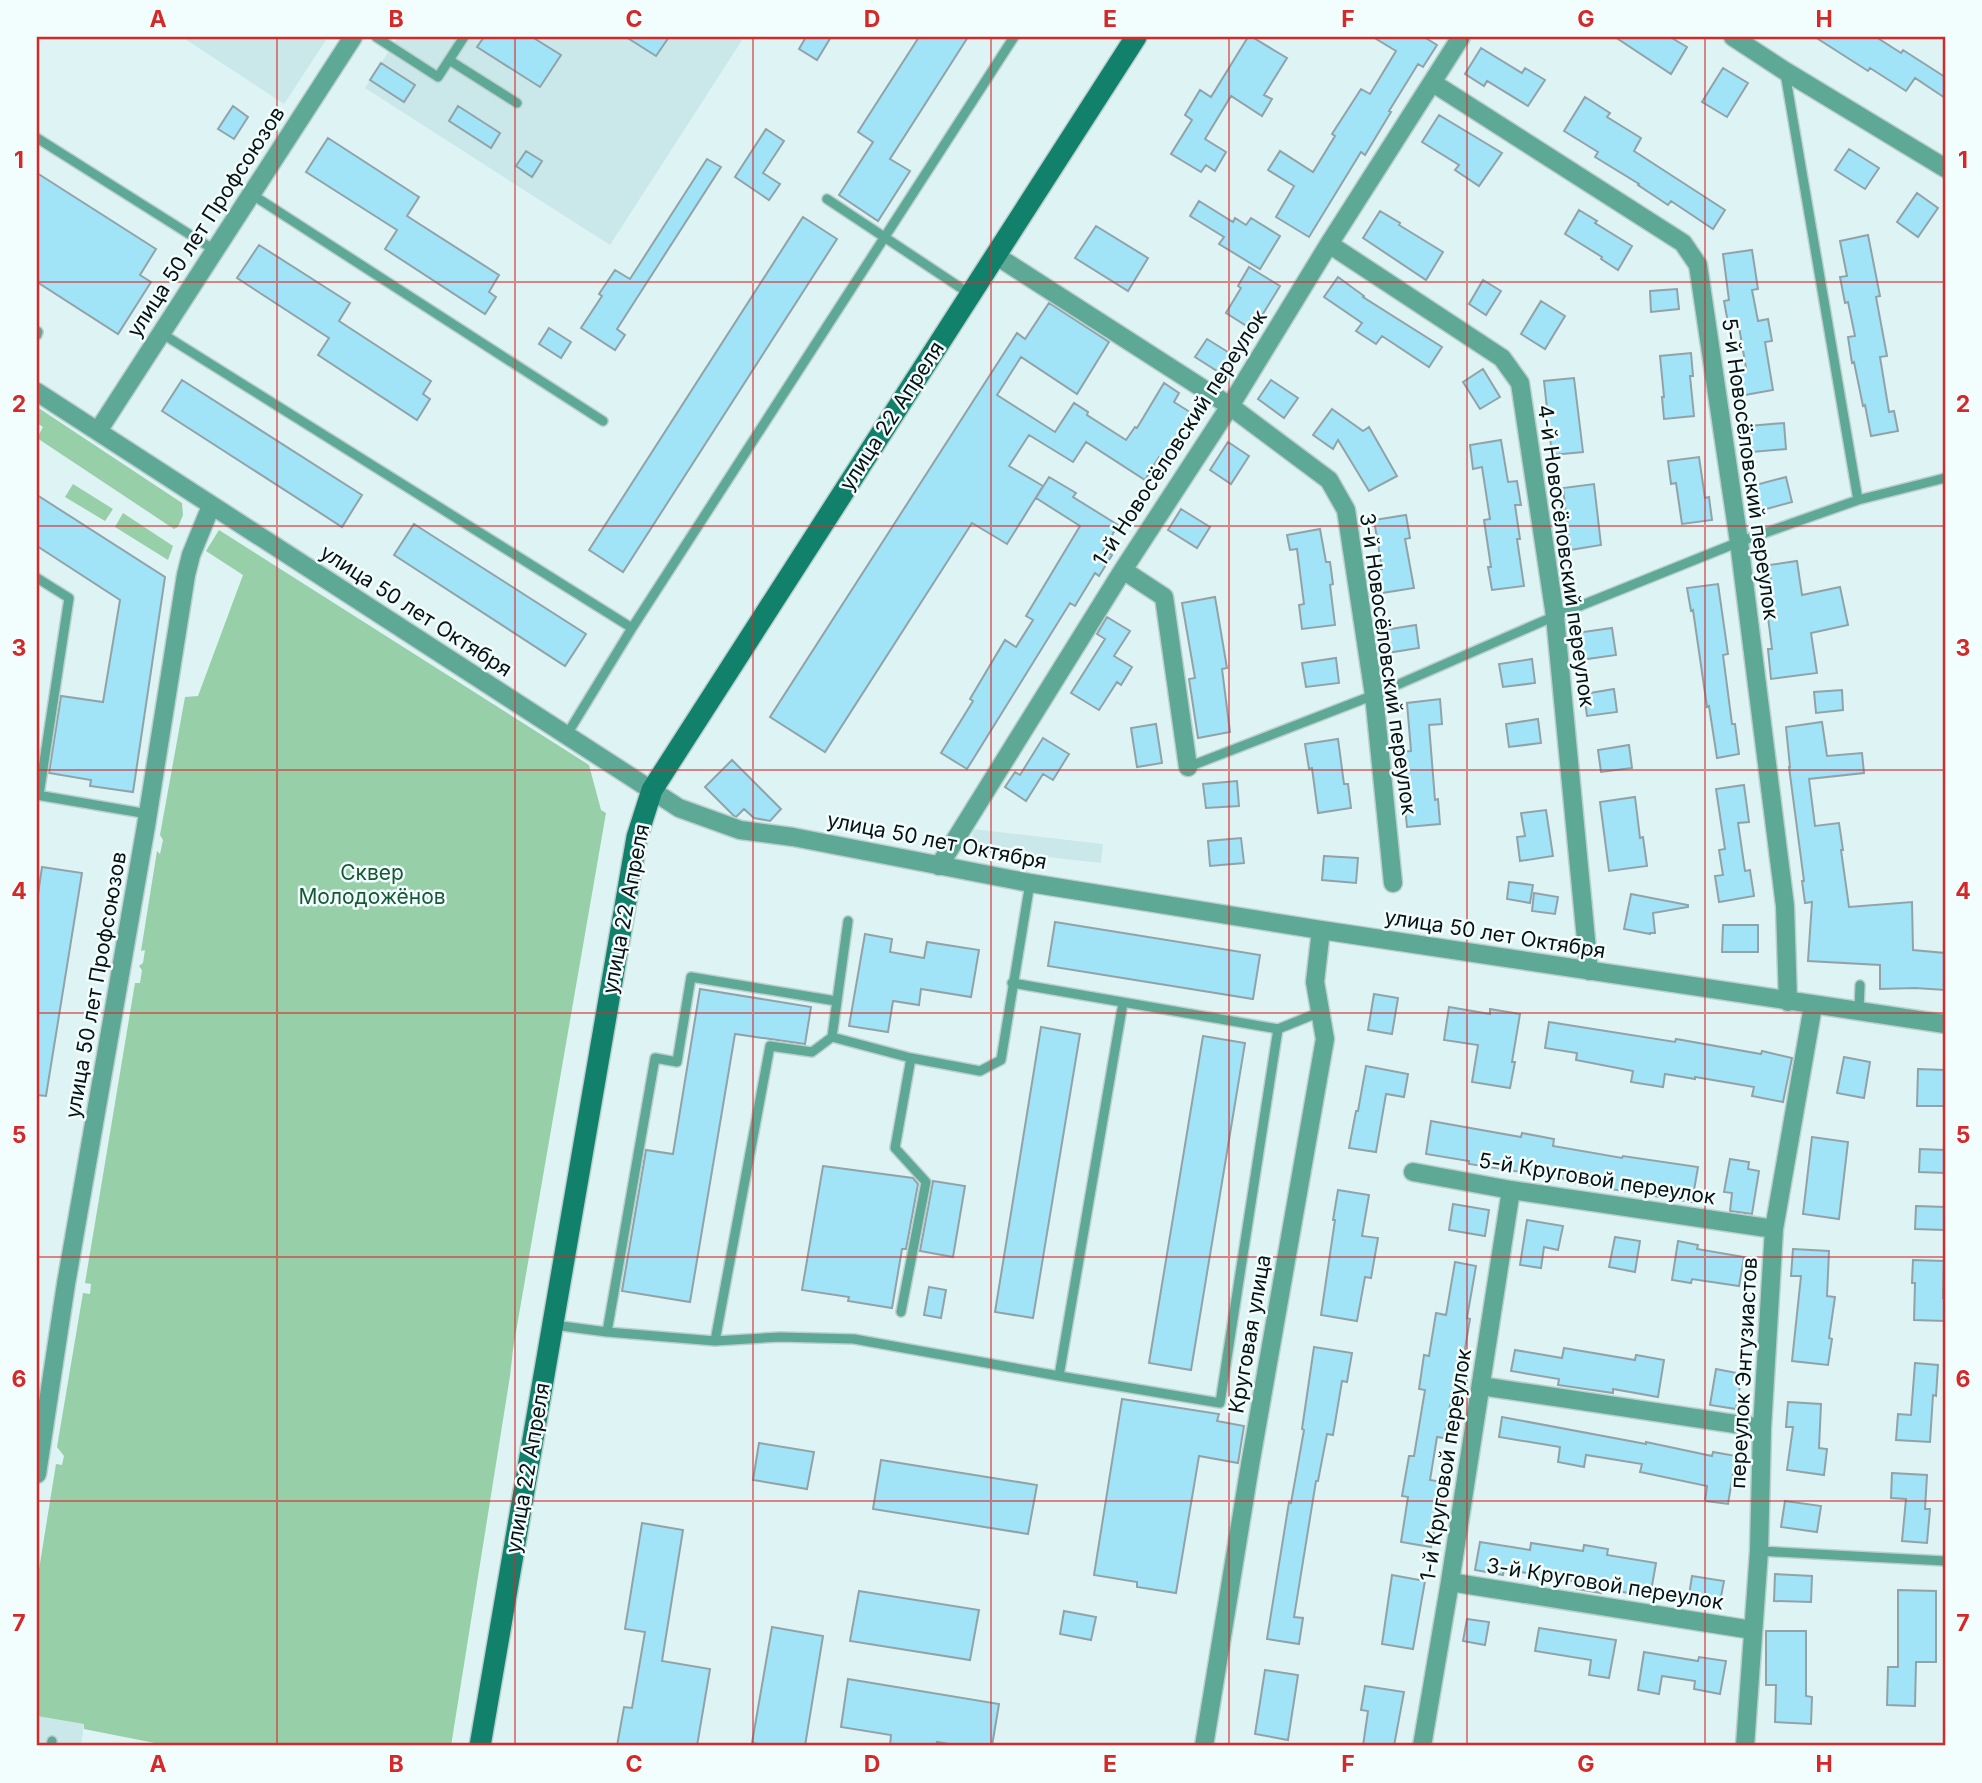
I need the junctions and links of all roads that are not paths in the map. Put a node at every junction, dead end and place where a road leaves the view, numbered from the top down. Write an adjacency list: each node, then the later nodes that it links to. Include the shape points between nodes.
1 (353, 37): 14 (street, улица 50 лет Профсоюзов)
2 (376, 37): 8 (lane, via 439,77)
3 (464, 37): 8 (lane)
4 (1014, 37): 16 (lane)
5 (1136, 37): 19 (main road, улица 22 Апреля)
6 (1461, 37): 10 (street, 1-й Новосёловский переулок)
7 (1733, 37): 9 (street)
8 (449, 60): 11 (lane)
9 (1785, 71): 13 (street); 27 (lane)
10 (1433, 83): 17 (street, 1-й Новосёловский переулок); 29 (street, 5-й Новосёловский переулок, via 1683,243 1698,265)
11 (517, 103)
12 (37, 138): 18 (lane)
13 (1945, 168)
14 (251, 194): 18 (street, улица 50 лет Профсоюзов); 24 (lane)
15 (827, 199): 16 (lane)
16 (885, 236): 20 (lane); 33 (lane)
17 (1329, 244): 23 (street, 1-й Новосёловский переулок); 32 (street, 4-й Новосёловский переулок, via 1502,358 1520,383)
18 (216, 251): 21 (street, улица 50 лет Профсоюзов)
19 (995, 255): 20 (main road, улица 22 Апреля); 23 (street, 3-й Новосёловский переулок)
20 (970, 294): 37 (main road, улица 22 Апреля)
21 (161, 333): 25 (street, улица 50 лет Профсоюзов); 33 (lane)
22 (37, 392): 25 (street, улица 50 лет Октября)
23 (1230, 406): 30 (street, 1-й Новосёловский переулок); 34 (street, 3-й Новосёловский переулок, via 1329,480 1346,510)
24 (603, 421)
25 (98, 431): 28 (street, улица 50 лет Октября)
26 (1945, 478): 27 (lane)
27 (1858, 500): 29 (lane)
28 (211, 506): 35 (street, улица 50 лет Октября); 39 (street, улица 50 лет Профсоюзов, via 186,575)
29 (1739, 542): 32 (lane); 49 (street, 5-й Новосёловский переулок, via 1785,906)
30 (1123, 570): 36 (street, via 1164,597); 40 (street, 1-й Новосёловский переулок)
31 (37, 578): 38 (lane, via 69,598)
32 (1555, 616): 34 (lane); 45 (street, 4-й Новосёловский переулок)
33 (632, 628): 35 (lane)
34 (1374, 695): 36 (lane); 42 (street, 3-й Новосёловский переулок)
35 (566, 736): 37 (street, улица 50 лет Октября)
36 (1188, 767)
37 (652, 790): 40 (street, улица 50 лет Октября, via 679,808 740,830); 62 (main road, улица 22 Апреля, via 637,836)
38 (38, 795): 39 (lane)
39 (148, 814): 68 (street, улица 50 лет Профсоюзов)
40 (939, 866): 41 (street, улица 50 лет Октября)
41 (1030, 883): 44 (street, улица 50 лет Октября); 46 (lane)
42 (1393, 883)
43 (848, 921): 48 (lane)
44 (1321, 930): 45 (street, улица 50 лет Октября); 52 (street, Круговая улица, via 1315,982)
45 (1589, 971): 49 (street, улица 50 лет Октября)
46 (1012, 983): 50 (lane); 57 (lane, via 1000,1060 980,1071)
47 (1860, 985): 53 (lane)
48 (836, 1001): 56 (lane); 63 (lane, via 691,977 677,1062 655,1058)
49 (1788, 1002): 51 (street, улица 50 лет Октября)
50 (1123, 1003): 55 (lane); 65 (lane)
51 (1812, 1006): 53 (street, улица 50 лет Октября); 60 (street, переулок Энтузиастов)
52 (1320, 1012): 55 (lane); 74 (street, Круговая улица, via 1325,1039)
53 (1859, 1012): 54 (street, улица 50 лет Октября)
54 (1945, 1024)
55 (1278, 1029): 65 (lane, via 1220,1403)
56 (832, 1037): 57 (lane); 64 (lane, via 812,1052 770,1046)
57 (911, 1058): 61 (lane, via 895,1148 926,1182)
58 (1413, 1172): 59 (street, 5-й Круговой переулок)
59 (1511, 1190): 60 (street, 5-й Круговой переулок); 66 (street, 1-й Круговой переулок)
60 (1774, 1229): 67 (street, переулок Энтузиастов)
61 (901, 1311)
62 (552, 1325): 63 (lane); 73 (main road, улица 22 Апреля)
63 (607, 1332): 64 (lane)
64 (715, 1341): 65 (lane, via 854,1339)
65 (1059, 1376)
66 (1481, 1386): 67 (street); 71 (street, 1-й Круговой переулок)
67 (1762, 1428): 69 (street, переулок Энтузиастов)
68 (37, 1474)
69 (1759, 1551): 70 (lane); 72 (street, переулок Энтузиастов)
70 (1945, 1560)
71 (1451, 1582): 72 (street, 3-й Круговой переулок); 75 (street, 1-й Круговой переулок)
72 (1752, 1630): 76 (street, переулок Энтузиастов)
73 (480, 1746)
74 (1204, 1746)
75 (1422, 1746)
76 (1745, 1746)

